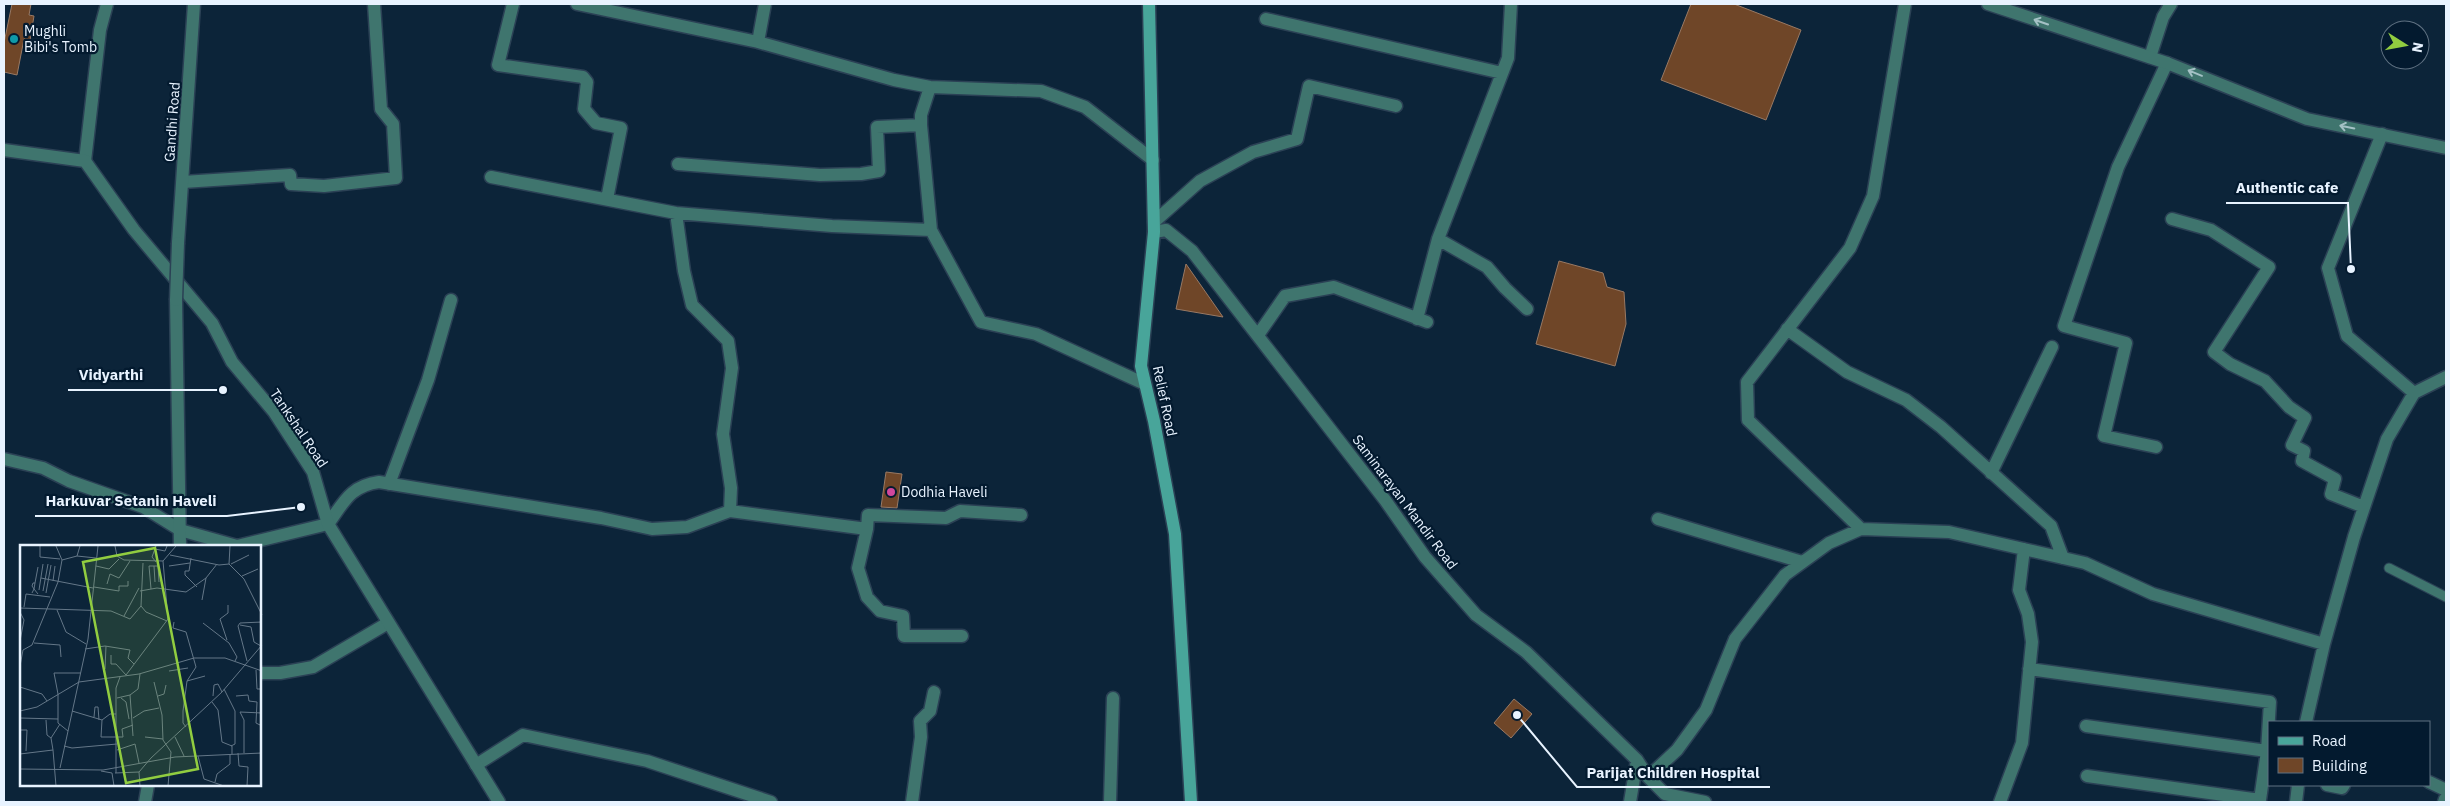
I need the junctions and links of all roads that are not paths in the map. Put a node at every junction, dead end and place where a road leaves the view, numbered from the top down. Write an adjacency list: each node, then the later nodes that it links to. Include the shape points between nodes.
1 (107, 4): 25 (street, via 100,30)
2 (194, 4): 28 (street, Gandhi Road)
3 (374, 4): 28 (street, via 381,109 393,124 396,178 324,186 291,184 290,175)
4 (513, 4): 29 (street, via 498,65 583,77 587,82 584,109 596,124 621,128)
5 (577, 4): 12 (street)
6 (765, 4): 14 (street)
7 (1149, 4): 24 (main road, Relief Road)
8 (1511, 4): 17 (street, via 1508,58)
9 (1906, 4): 37 (street, via 1873,196 1850,248)
10 (1988, 4): 15 (street, one-way to 10)
11 (2171, 4): 15 (street)
12 (622, 8): 14 (street)
13 (1266, 19): 17 (street)
14 (758, 42): 18 (street)
15 (2150, 57): 16 (street)
16 (2167, 62): 21 (street, one-way to 16, via 2307,119); 43 (street, via 2118,167 2064,326 2126,343 2104,436)
17 (1502, 73): 34 (street)
18 (930, 87): 20 (street); 24 (street, via 1041,91 1085,107)
19 (1396, 106): 32 (street, via 1309,86 1298,139 1252,152 1200,181)
20 (921, 125): 26 (street, via 878,127 880,170 861,174 820,176); 33 (street)
21 (2382, 134): 22 (street); 42 (street, via 2328,268 2347,336)
22 (2446, 148)
23 (4, 150): 25 (street)
24 (1153, 160): 32 (main road, Relief Road)
25 (85, 161): 51 (street, Tankshal Road, via 134,230 212,323 232,362 274,412 313,472)
26 (678, 164)
27 (491, 177): 29 (street)
28 (183, 182): 54 (street, Gandhi Road, bridge, via 176,300)
29 (607, 199): 30 (street)
30 (676, 213): 33 (street, via 832,226); 48 (street, via 692,305 728,341 732,368 724,434 731,488)
31 (2172, 219): 47 (street, via 2211,230 2269,267 2214,352 2230,364 2265,381 2305,418 2292,445 2304,451 2302,461 2335,479 2331,494)
32 (1154, 227): 38 (street, Saminarayan Mandir Road, via 1166,230 1192,251); 41 (main road, Relief Road, via 1141,366)
33 (931, 230): 41 (street, via 981,322 1036,334)
34 (1438, 239): 36 (street, via 1488,267); 38 (street, via 1422,321 1334,288 1285,296)
35 (451, 300): 46 (street, via 428,380)
36 (1527, 309)
37 (1787, 329): 45 (street, via 1847,372 1906,400); 53 (street, via 1747,382 1748,420)
38 (1258, 335): 74 (street, Saminarayan Mandir Road, via 1385,500 1425,558 1476,615 1526,652)
39 (2052, 347): 45 (street)
40 (2446, 376): 42 (street)
41 (1145, 384): 89 (main road, Relief Road, via 1175,534)
42 (2414, 393): 47 (street, via 2387,439)
43 (2156, 447)
44 (4, 460): 54 (street, via 44,468 69,481 143,507)
45 (1990, 473): 59 (street, via 2051,526)
46 (389, 484): 48 (street, via 652,529 687,527); 51 (street, via 368,484 351,492)
47 (2364, 508): 65 (street)
48 (730, 510): 52 (street)
49 (1021, 515): 52 (street, via 960,511 946,518 868,515)
50 (1658, 519): 60 (street)
51 (328, 524): 57 (street); 63 (street, Tankshal Road)
52 (867, 529): 64 (street, via 858,568 867,597 880,611 903,616 904,636)
53 (1861, 529): 58 (street, via 1949,532); 60 (street, via 1829,542)
54 (180, 530): 55 (street); 56 (street)
55 (180, 545)
56 (233, 545)
57 (241, 545)
58 (2024, 549): 59 (street); 66 (street, via 2019,590 2030,623)
59 (2063, 558): 65 (street, via 2085,564 2152,594)
60 (1802, 562): 77 (street, via 1785,575 1735,639 1706,710 1677,750)
61 (2389, 568): 62 (lane)
62 (2446, 596)
63 (388, 623): 67 (street, via 313,667); 75 (street, Tankshal Road)
64 (962, 636)
65 (2324, 644): 71 (street)
66 (2029, 669): 70 (street, via 2270,702); 92 (street, via 2022,743)
67 (261, 673)
68 (934, 692): 87 (street, via 930,711 920,721)
69 (1113, 698): 88 (street)
70 (2269, 721)
71 (2306, 721)
72 (2086, 726): 73 (street)
73 (2268, 751): 76 (street, via 2260,800)
74 (1637, 760): 77 (street, Saminarayan Mandir Road); 90 (street)
75 (476, 765): 85 (street, Tankshal Road); 86 (street, via 523,735 647,761)
76 (2087, 776)
77 (1648, 777): 91 (street, Saminarayan Mandir Road, via 1665,794)
78 (2430, 783): 83 (street)
79 (148, 786): 84 (street)
80 (2298, 786): 93 (street)
81 (2331, 786): 82 (street)
82 (2343, 786)
83 (2445, 797)
84 (145, 802)
85 (499, 802)
86 (771, 802)
87 (912, 802)
88 (1110, 802)
89 (1191, 802)
90 (1630, 802)
91 (1705, 802)
92 (2000, 802)
93 (2296, 802)

